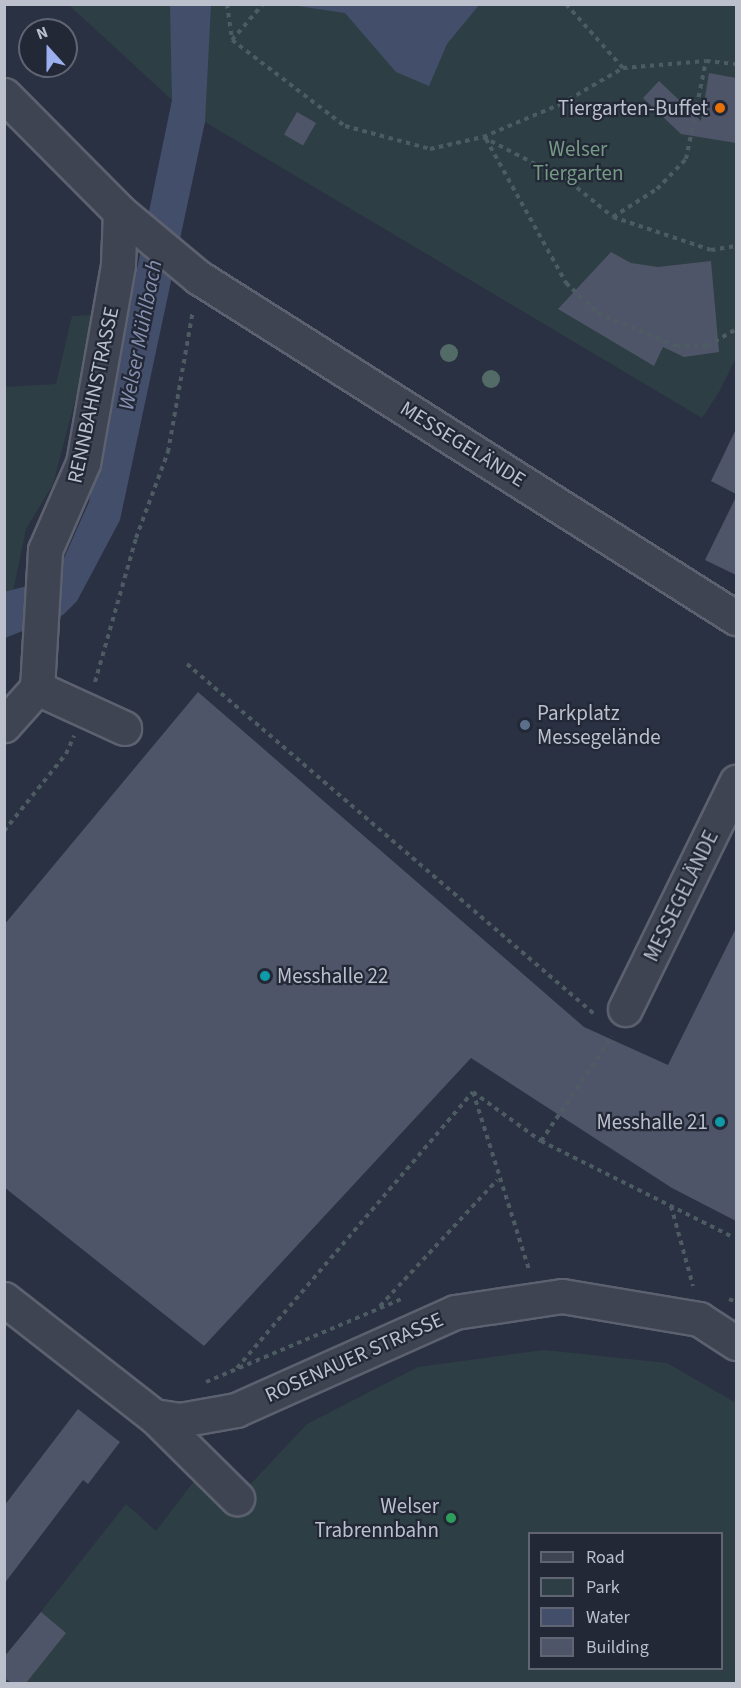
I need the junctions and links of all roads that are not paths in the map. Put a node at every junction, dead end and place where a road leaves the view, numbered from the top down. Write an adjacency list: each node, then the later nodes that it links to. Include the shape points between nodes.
1 (4, 94): 2 (street)
2 (126, 218): 3 (street, MESSEGELÄNDE, via 194,273); 4 (street, RENNBAHNSTRASSE, via 83,463 45,550)
3 (736, 618)
4 (37, 688): 5 (street); 6 (street)
5 (4, 725)
6 (124, 728)
7 (736, 782): 8 (street, MESSEGELÄNDE)
8 (611, 1013)
9 (4, 1299): 11 (street)
10 (736, 1343): 11 (street, ROSENAUER STRASSE, via 699,1319 562,1296 455,1312 237,1410 180,1420)
11 (154, 1416): 12 (street)
12 (237, 1498)

